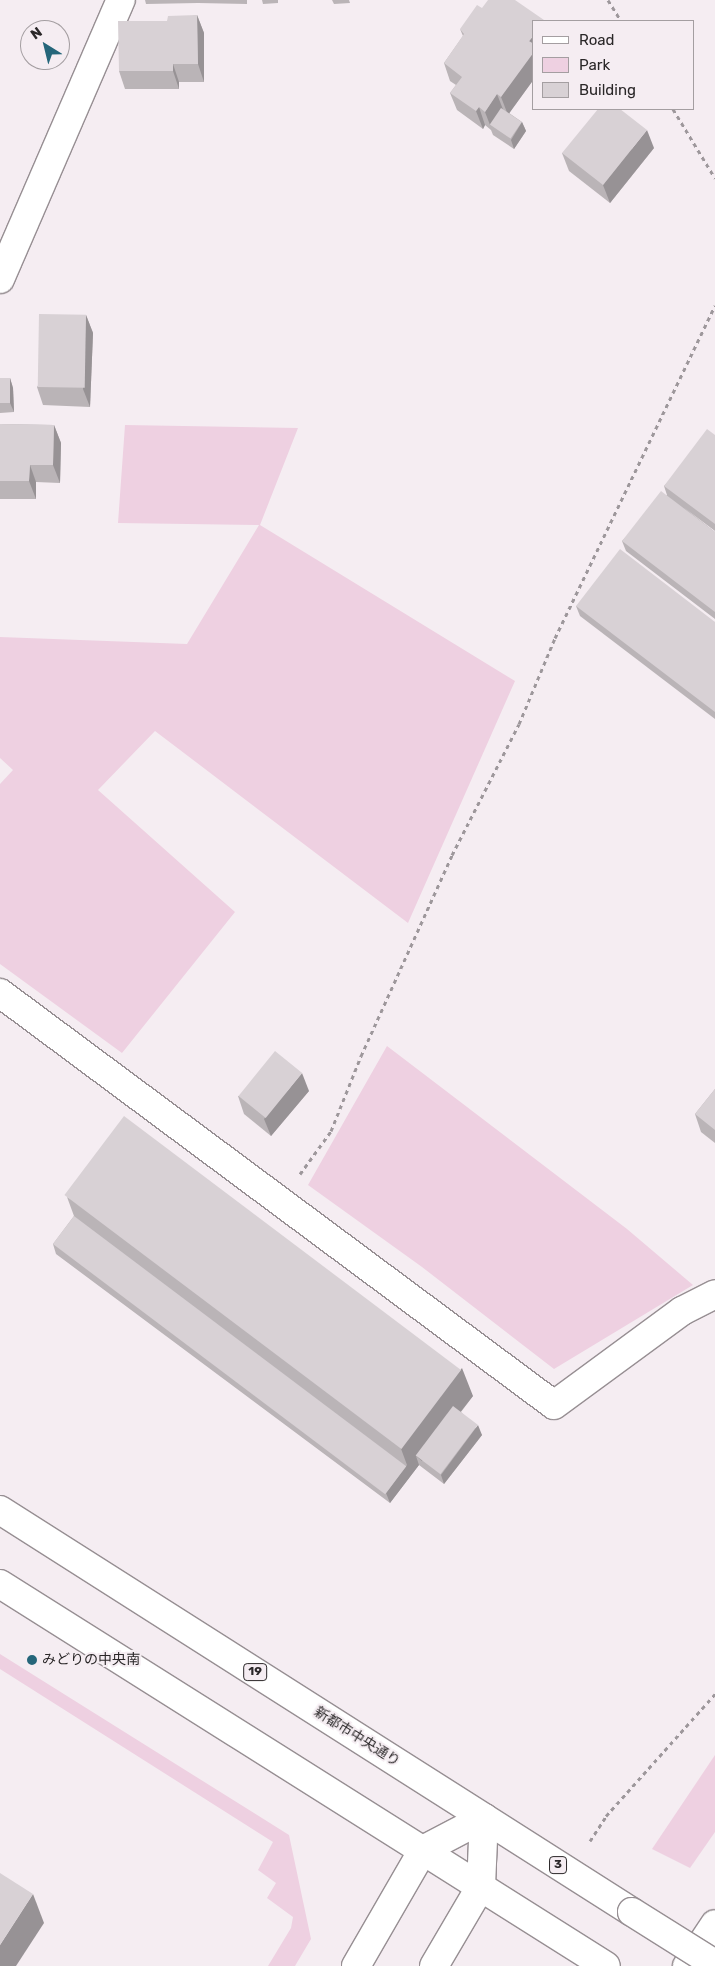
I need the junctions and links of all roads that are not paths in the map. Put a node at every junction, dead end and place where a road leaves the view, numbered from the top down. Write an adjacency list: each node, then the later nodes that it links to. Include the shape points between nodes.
1 (121, 0): 2 (main road)
2 (0, 279)
3 (0, 994): 4 (main road, via 554,1405 682,1311)
4 (715, 1294)
5 (0, 1510): 7 (main road, 新都市中央通り / 19)
6 (0, 1584): 8 (main road)
7 (484, 1818): 8 (main road); 9 (main road); 12 (main road, 新都市中央通り / 3, bridge)
8 (423, 1850): 9 (main road); 13 (main road)
9 (480, 1886): 11 (main road); 14 (main road)
10 (715, 1924): 15 (main road)
11 (602, 1964)
12 (715, 1964)
13 (356, 1966)
14 (434, 1966)
15 (687, 1966)

